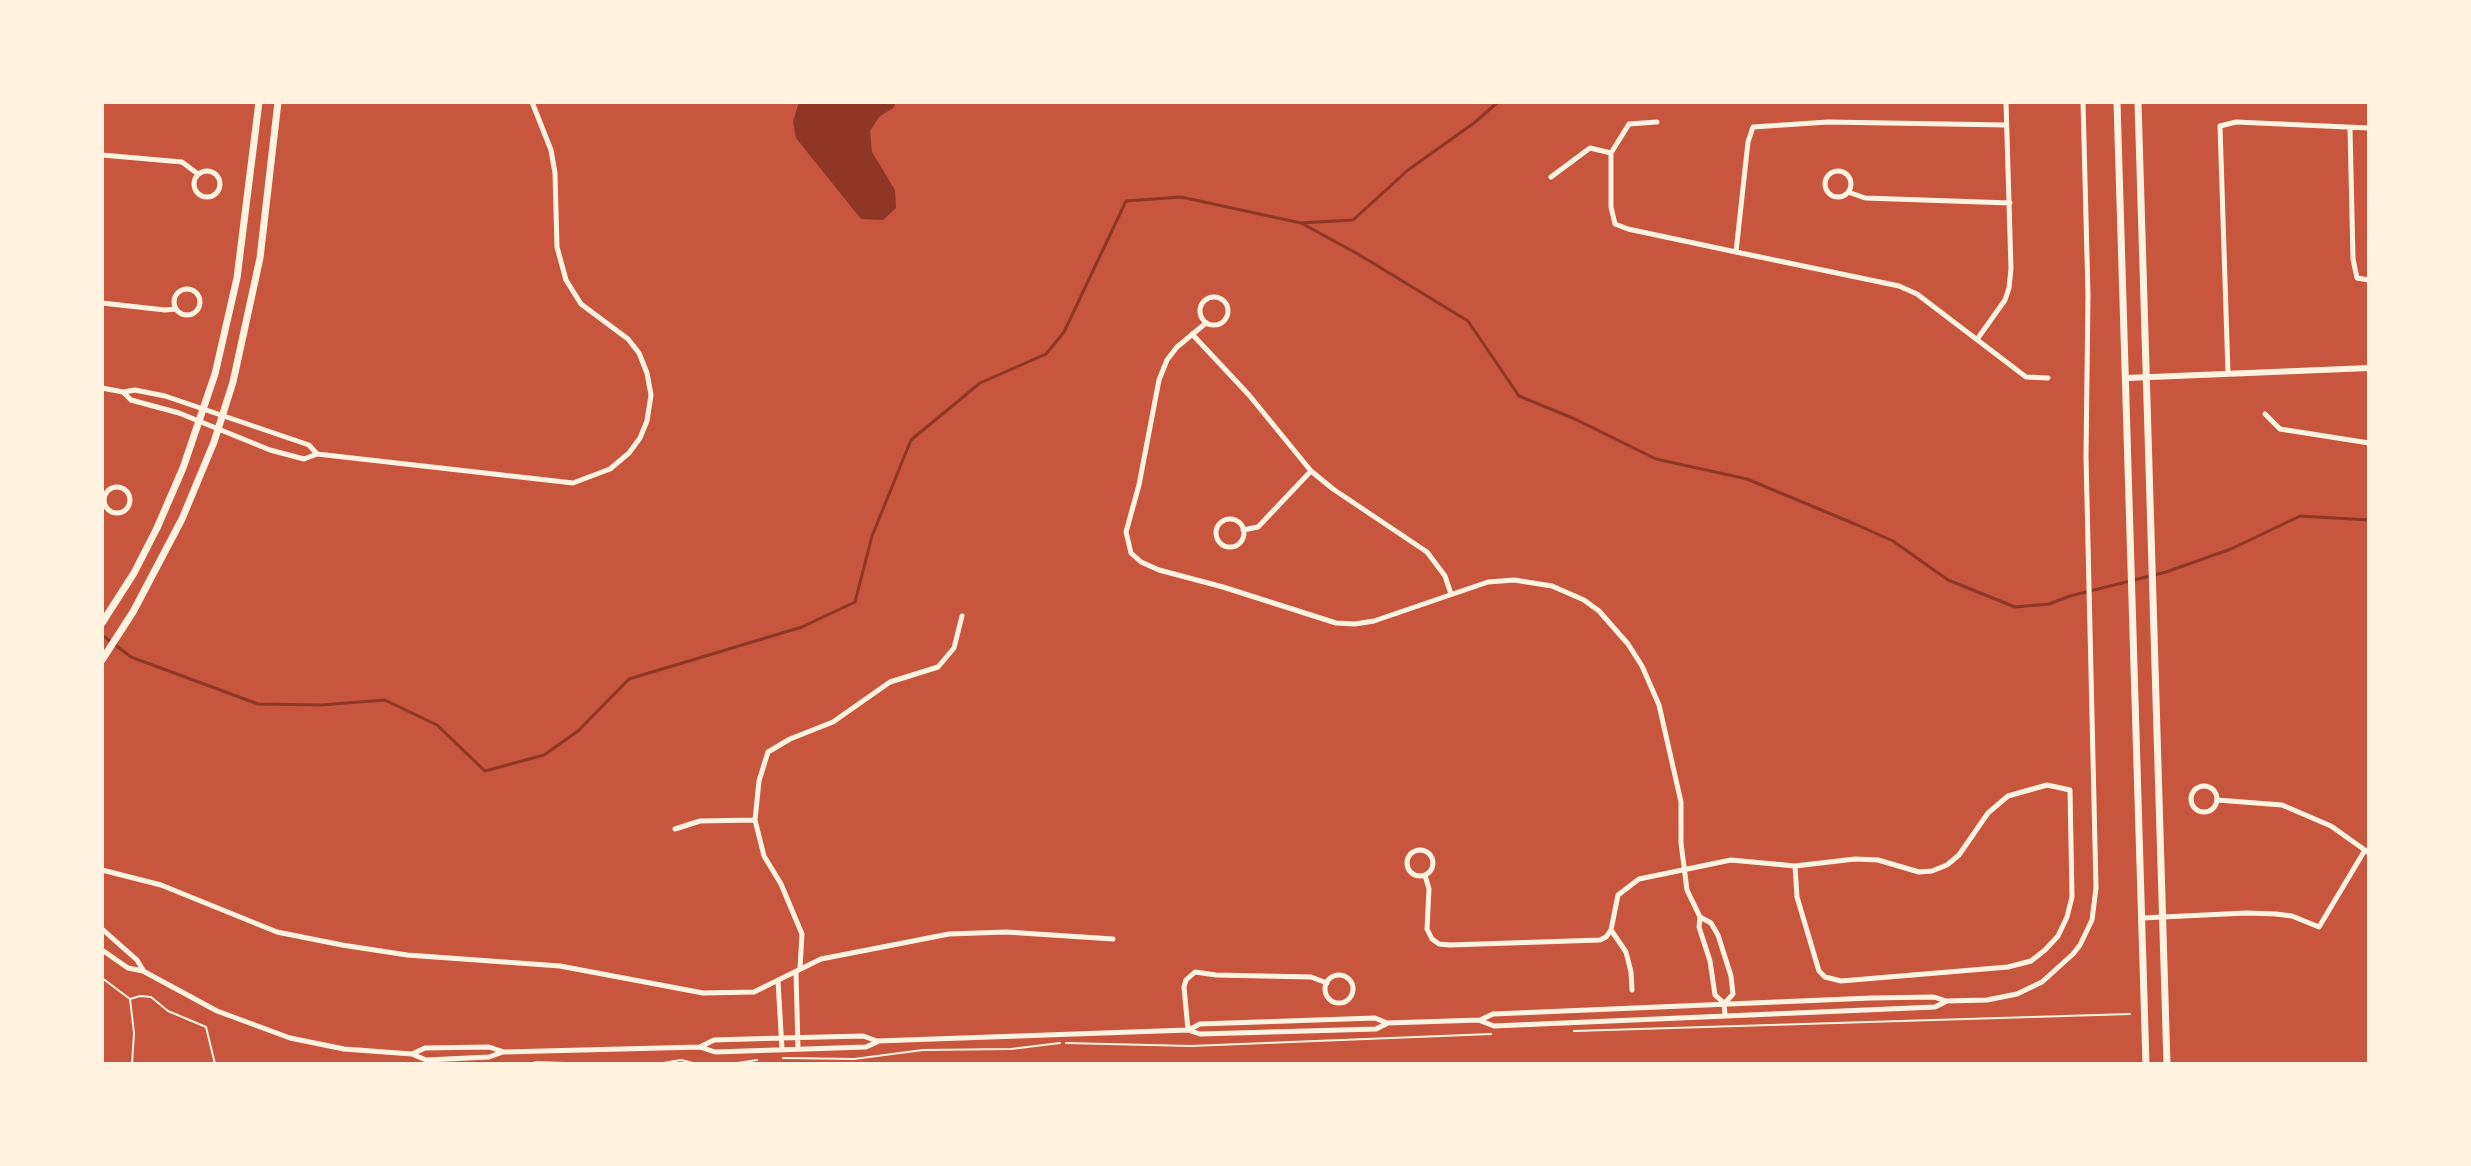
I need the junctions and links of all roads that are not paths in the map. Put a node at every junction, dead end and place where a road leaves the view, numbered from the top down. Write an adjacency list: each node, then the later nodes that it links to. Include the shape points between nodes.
1 (259, 102): 32 (main road, via 232,306)
2 (278, 102): 34 (main road, via 257,274)
3 (532, 102): 38 (street, via 551,150 557,247 566,280 581,304 639,353 647,373 650,408 640,438 610,469 573,483)
4 (2006, 102): 9 (street)
5 (2083, 102): 66 (street, via 2096,888 2092,920 2080,945 2042,982 2002,998)
6 (2117, 102): 29 (main road)
7 (2138, 102): 27 (main road)
8 (1657, 122): 12 (street, via 1629,124)
9 (2005, 125): 17 (street); 18 (street, via 1828,122 1753,127)
10 (2369, 128): 11 (street)
11 (2350, 129): 19 (street, via 2353,259 2357,278); 26 (street, via 2236,122 2220,126)
12 (1611, 153): 15 (street, via 1590,148); 18 (street, via 1615,224)
13 (102, 155): 14 (street, via 182,162)
14 (198, 174): 14 (street, via 198,193 210,196 218,191 217,175)
15 (1551, 177)
16 (1848, 192): 16 (street, via 1849,176 1830,173 1825,181 1829,193 1836,197); 17 (street, via 1865,198)
17 (2010, 203): 24 (street, via 2009,288)
18 (1736, 252): 24 (street, via 1899,286)
19 (2369, 280)
20 (102, 303): 21 (street)
21 (176, 309): 21 (street, via 182,315 195,313 199,297 181,290)
22 (1206, 323): 22 (street, via 1225,319 1227,309 1220,299 1203,302 1200,311); 23 (street)
23 (1192, 334): 39 (street); 42 (street, via 1167,360 1159,380 1126,532 1131,553 1159,570 1336,623 1374,621)
24 (1978, 338): 28 (street, via 2026,377)
25 (2369, 368): 26 (street)
26 (2228, 373): 27 (street)
27 (2146, 377): 29 (street); 55 (main road)
28 (2048, 378)
29 (2127, 378): 56 (main road)
30 (102, 388): 31 (street)
31 (123, 392): 32 (street, via 165,396); 35 (street, via 131,400)
32 (204, 409): 34 (street); 35 (main road)
33 (2265, 414): 37 (street, via 2280,429)
34 (222, 416): 36 (main road); 38 (street, via 309,445)
35 (200, 421): 36 (street); 44 (main road, via 157,528)
36 (218, 429): 38 (street, via 304,459); 45 (main road, via 182,519)
37 (2369, 443)
38 (317, 454)
39 (1311, 471): 41 (street, via 1258,527); 42 (street, via 1427,552)
40 (103, 498): 40 (street, via 105,507 116,514 130,501 120,487)
41 (1243, 530): 41 (street, via 1228,519 1220,524 1217,537 1222,544 1235,546)
42 (1451, 594): 51 (street, via 1488,582 1552,586 1599,611 1628,644 1659,705 1681,802)
43 (962, 616): 47 (street, via 954,648 938,667 890,682 833,722 768,752)
44 (102, 623)
45 (102, 660)
46 (2217, 800): 46 (street, via 2213,788 2205,785 2191,799 2197,810 2206,812); 49 (street, via 2282,805 2331,826)
47 (755, 820): 48 (street, via 700,821); 61 (street, via 764,856 802,934)
48 (675, 829)
49 (2367, 852): 55 (street, via 2319,927 2276,914)
50 (1795, 866): 50 (street, via 1797,897 1825,977 1841,981 2019,965 2045,950 2067,917 2072,897 2070,790 2047,785 2008,796 1988,813 1959,855 1932,871 1866,859); 51 (street, via 1731,860)
51 (1683, 869): 54 (street); 58 (street, via 1639,879 1618,895)
52 (102, 870): 63 (street, via 161,885 277,932 342,945 560,966 703,993 754,992)
53 (1425, 875): 53 (street, via 1433,859 1418,850 1408,857 1408,868); 58 (street, via 1427,929 1439,944 1600,940)
54 (1700, 917): 67 (street, via 1715,995); 67 (street, via 1711,923 1726,955 1733,994)
55 (2162, 917): 56 (street); 83 (main road)
56 (2141, 919): 82 (main road)
57 (102, 929): 62 (street)
58 (1611, 930): 65 (street, via 1626,952)
59 (1113, 939): 61 (street, via 977,931 836,956)
60 (102, 950): 62 (street, via 128,968)
61 (798, 970): 63 (street); 74 (street)
62 (143, 971): 81 (street, via 217,1011 290,1038)
63 (778, 981): 75 (street)
64 (1327, 983): 64 (street, via 1332,1000 1340,1003 1351,996 1353,986 1346,977 1337,975); 72 (street, via 1311,977 1195,972 1184,987)
65 (1632, 990)
66 (1946, 1001): 67 (street, via 1934,997); 68 (street, via 1935,1007)
67 (1724, 1004): 68 (street); 69 (street, via 1493,1014)
68 (1725, 1015): 69 (street, via 1494,1026)
69 (1480, 1020): 71 (street)
70 (1276, 1021): 71 (street, via 1375,1018); 72 (street, via 1200,1024); 73 (street)
71 (1387, 1023): 73 (street, via 1376,1029)
72 (1188, 1030): 73 (street); 76 (street)
73 (1276, 1032)
74 (798, 1037): 75 (street); 76 (street, via 863,1036); 79 (street)
75 (781, 1038): 77 (street, via 714,1040); 78 (street)
76 (877, 1041): 79 (street, via 866,1047)
77 (700, 1047): 78 (street, via 715,1052); 80 (street)
78 (782, 1049): 79 (street)
79 (798, 1049)
80 (504, 1052): 81 (street, via 426,1060); 81 (street, via 489,1047 425,1048)
81 (412, 1054)
82 (2146, 1064)
83 (2167, 1064)

